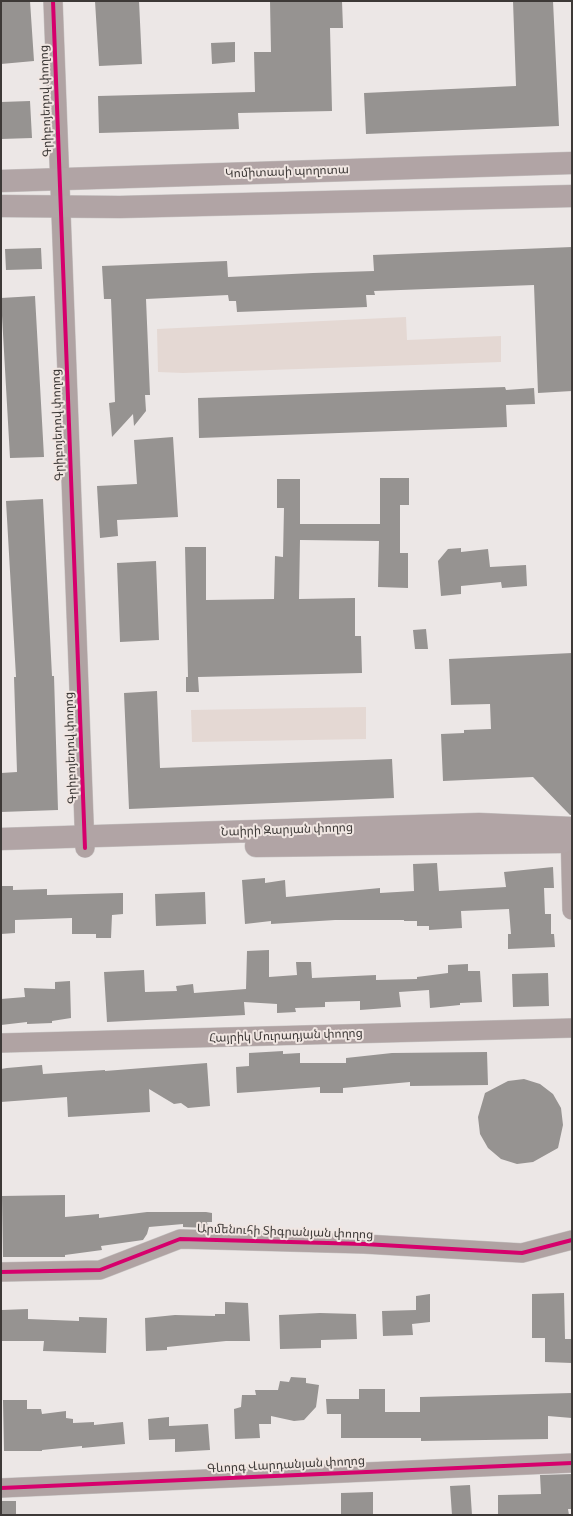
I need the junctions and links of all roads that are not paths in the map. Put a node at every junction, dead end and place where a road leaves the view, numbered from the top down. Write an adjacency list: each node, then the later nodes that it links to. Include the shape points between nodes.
1 (53, 1): 4 (street, Գրիբոյեդով փողոց)
2 (63, 1): 4 (street, Գրիբոյեդով փողոց)
3 (572, 163): 4 (main road, Կոմիտասի պողոտա)
4 (64, 179): 5 (main road, Կոմիտասի պողոտա); 8 (street, Գրիբոյեդով փողոց)
5 (1, 181)
6 (572, 196): 8 (main road)
7 (1, 206): 8 (main road)
8 (65, 207): 11 (street, Գրիբոյեդով փողոց)
9 (571, 835): 11 (main road, Նաիրի Զարյան փողոց, via 478,824); 13 (street)
10 (1, 839): 11 (main road, Նաիրի Զարյան փողոց)
11 (90, 842): 12 (main road, Նաիրի Զարյան փողոց)
12 (1, 850)
13 (572, 910)
14 (572, 1028): 15 (street, Հայրիկ Մուրադյան փողոց)
15 (1, 1043)
16 (572, 1240): 17 (street, Արմենուհի Տիգրանյան փողոց, via 522,1253 364,1244 180,1239 100,1270)
17 (1, 1272)
18 (572, 1463): 19 (street, Գևորգ Վարդանյան փողոց)
19 (1, 1488)

